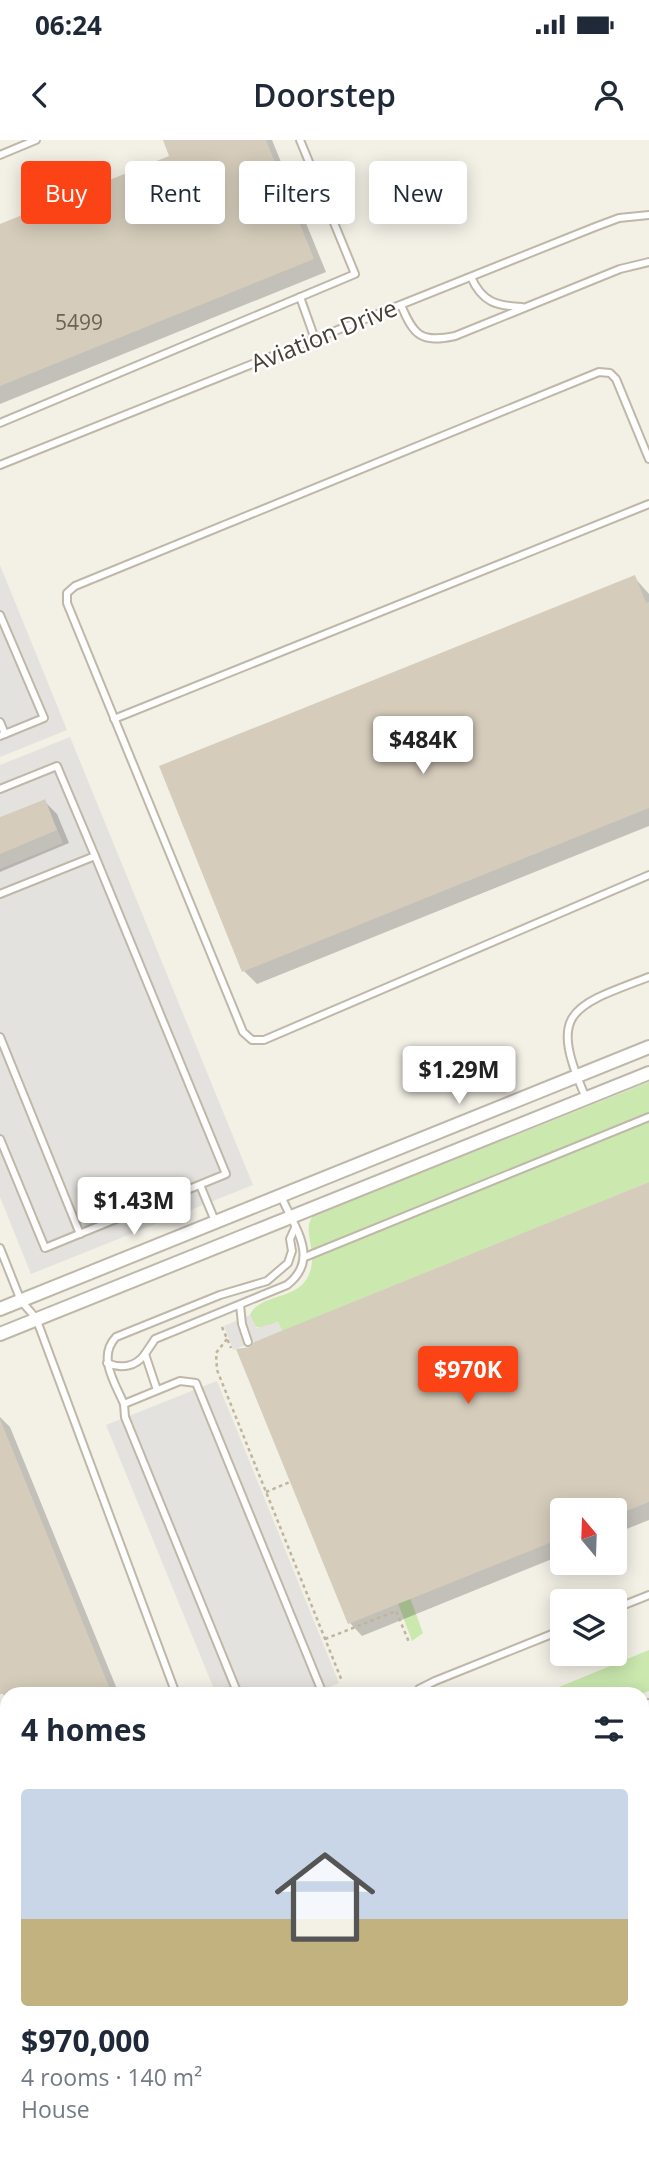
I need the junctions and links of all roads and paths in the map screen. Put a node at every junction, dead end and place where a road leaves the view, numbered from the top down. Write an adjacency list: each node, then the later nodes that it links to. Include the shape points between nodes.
1 (36, 140): 3 (lane)
2 (300, 140): 7 (lane, via 355,274)
3 (0, 155)
4 (649, 215): 6 (lane, Aviation Drive, via 619,218)
5 (649, 262): 9 (lane, via 620,269)
6 (471, 277): 8 (lane, Aviation Drive); 9 (lane, via 488,302)
7 (300, 298): 10 (lane); 11 (lane)
8 (401, 305): 9 (lane, via 419,336 435,340); 10 (lane, Aviation Drive)
9 (528, 307)
10 (315, 339): 13 (lane, Aviation Drive)
11 (0, 422)
12 (649, 459): 16 (lane, via 616,379 599,372 75,586 67,593 67,603)
13 (0, 465)
14 (649, 504): 16 (lane)
15 (0, 615): 18 (lane, via 44,718)
16 (114, 719): 21 (lane, via 243,1032 252,1041 264,1040)
17 (0, 722): 18 (lane)
18 (2, 735)
19 (0, 789): 20 (lane, via 57,766)
20 (95, 856): 22 (lane); 31 (lane, via 226,1174)
21 (649, 875)
22 (0, 894)
23 (649, 977): 27 (lane, via 592,1000 574,1014 566,1031)
24 (0, 1037): 35 (lane)
25 (649, 1046): 27 (street)
26 (649, 1073): 28 (street)
27 (576, 1076): 28 (lane); 32 (street)
28 (586, 1098): 34 (street)
29 (649, 1117): 37 (lane)
30 (0, 1139): 35 (lane, via 45,1248)
31 (200, 1185): 33 (lane); 35 (lane)
32 (281, 1196): 33 (street); 34 (lane)
33 (215, 1221): 39 (street)
34 (293, 1223): 37 (lane, via 301,1235); 42 (street); 49 (lane, via 292,1251 280,1272 116,1337 109,1344)
35 (80, 1234)
36 (0, 1248): 38 (lane)
37 (305, 1257): 40 (lane, via 297,1278)
38 (3, 1265): 39 (lane)
39 (21, 1301): 41 (street); 42 (lane)
40 (240, 1305): 46 (lane); 48 (lane, via 155,1339)
41 (0, 1309)
42 (36, 1318): 44 (street); 60 (lane)
43 (222, 1327): 45 (path)
44 (0, 1334)
45 (227, 1339): 47 (path); 53 (path, via 216,1353 217,1370)
46 (248, 1342)
47 (231, 1348)
48 (145, 1354): 49 (lane, via 124,1367); 50 (lane)
49 (107, 1363): 51 (lane)
50 (157, 1390): 51 (lane); 62 (lane, via 180,1381 196,1383)
51 (124, 1404): 61 (lane, via 125,1417)
52 (290, 1482): 53 (path)
53 (266, 1492): 57 (path)
54 (649, 1595): 55 (lane)
55 (627, 1604)
56 (550, 1635): 63 (lane)
57 (325, 1639): 58 (path, via 396,1611); 59 (path)
58 (409, 1642)
59 (342, 1681)
60 (173, 1687)
61 (235, 1687)
62 (320, 1687)
63 (430, 1687)

